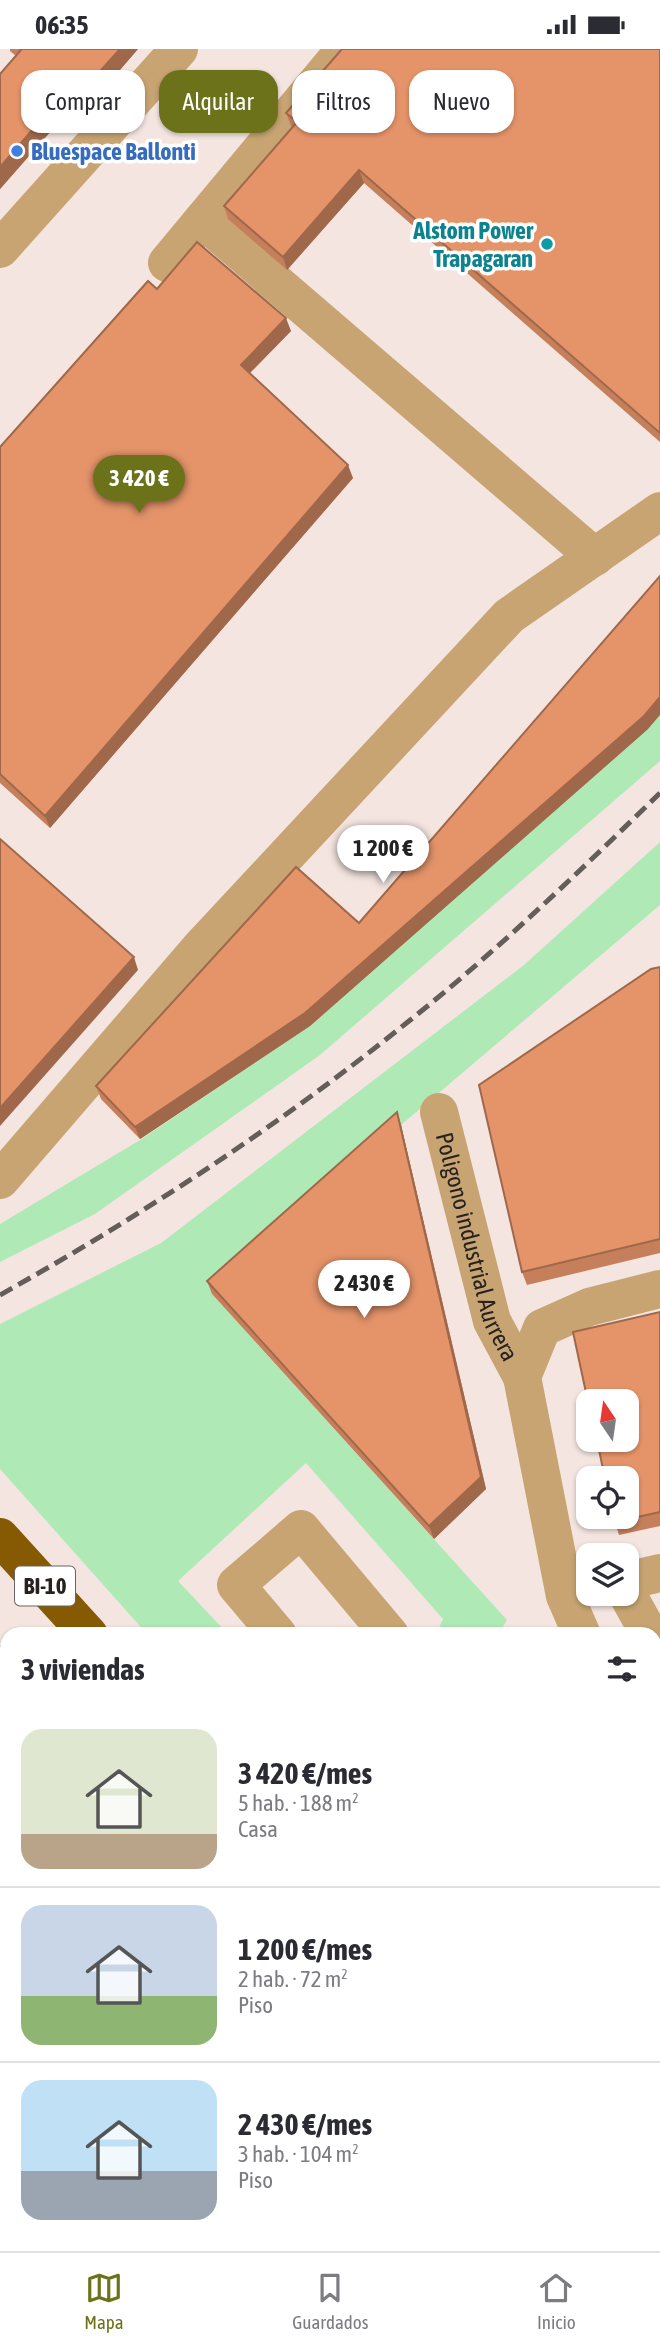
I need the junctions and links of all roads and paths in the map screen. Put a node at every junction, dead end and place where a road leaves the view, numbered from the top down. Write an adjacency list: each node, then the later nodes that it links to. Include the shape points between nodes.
1 (179, 49): 4 (street)
2 (345, 49): 3 (street)
3 (203, 220): 5 (street); 7 (street)
4 (0, 249)
5 (167, 263)
6 (660, 511): 7 (street)
7 (595, 557): 9 (street, via 509,616 201,947)
8 (439, 1112): 11 (street, Poligono industrial Aurrera, via 492,1321)
9 (0, 1180)
10 (660, 1289): 11 (street, via 589,1307 542,1328)
11 (522, 1377): 15 (street, Poligono industrial Aurrera)
12 (0, 1537): 18 (highway, BI-10)
13 (660, 1573): 14 (street)
14 (639, 1578)
15 (576, 1593): 21 (street)
16 (578, 1606): 22 (street)
17 (634, 1606): 23 (street)
18 (82, 1627)
19 (271, 1627): 20 (street, via 236,1585 301,1529)
20 (383, 1627)
21 (561, 1627)
22 (581, 1627)
23 (646, 1627)

